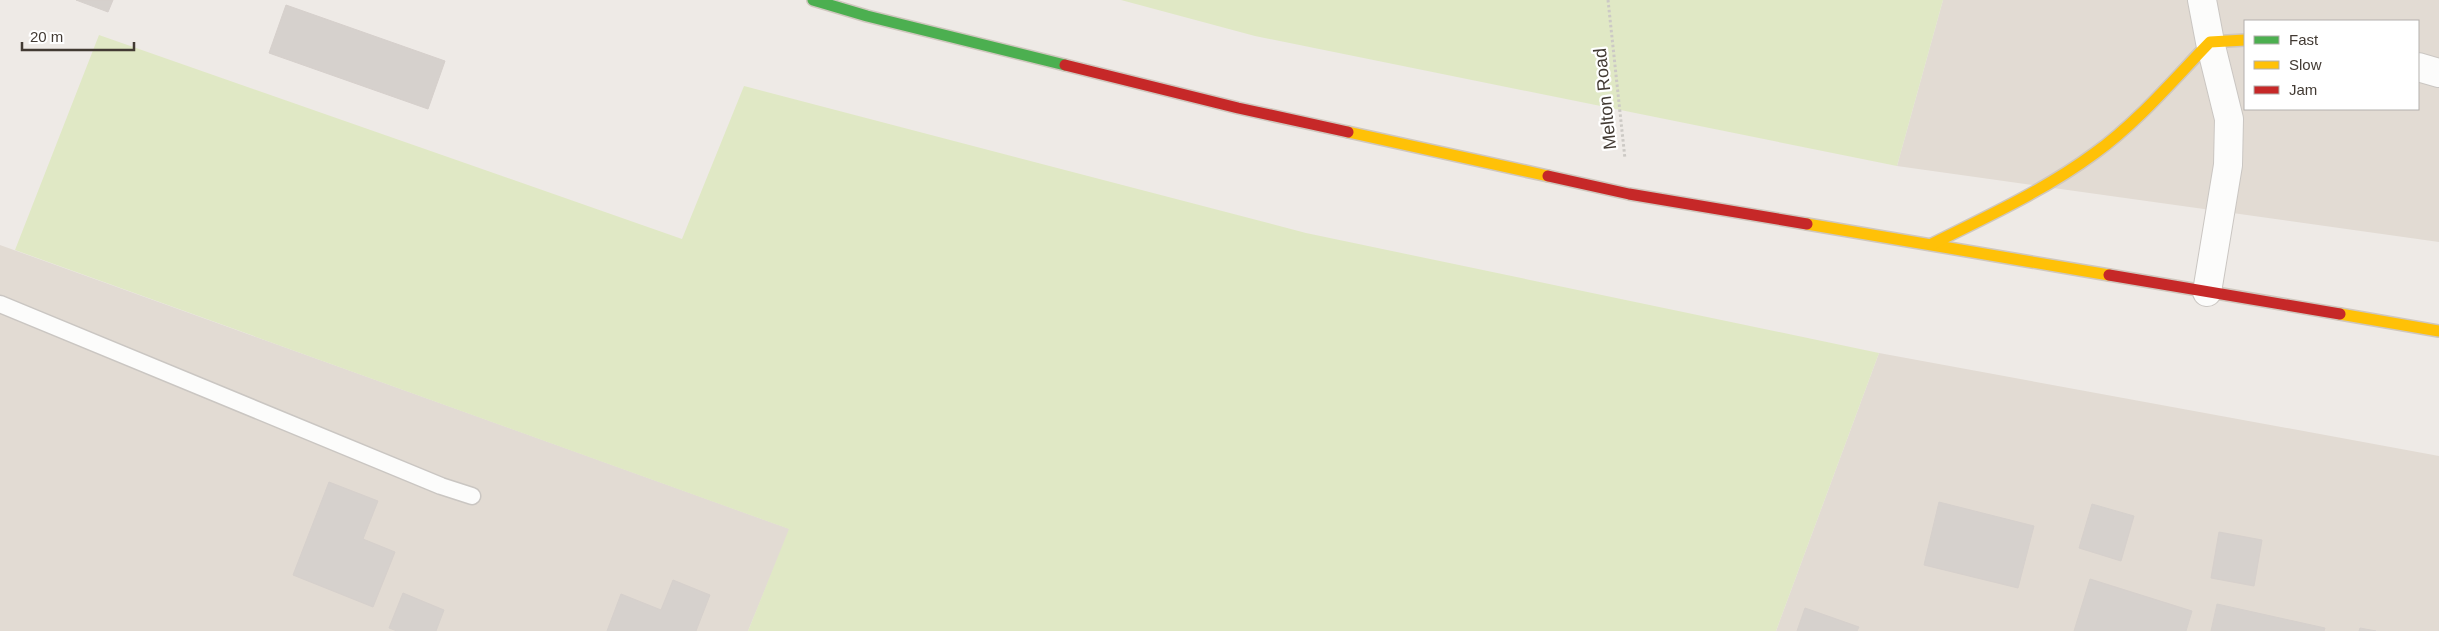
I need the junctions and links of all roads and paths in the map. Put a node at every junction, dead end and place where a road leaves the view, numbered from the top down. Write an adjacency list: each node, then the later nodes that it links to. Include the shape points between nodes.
1 (813, 0): 8 (main road, via 1238,108)
2 (1608, 0): 8 (path, Melton Road)
3 (2202, 0): 5 (street)
4 (2244, 40): 5 (main road)
5 (2210, 42): 9 (main road, via 2155,100 2096,153 2023,199); 10 (street, via 2229,119 2228,165)
6 (2419, 67): 7 (street)
7 (2439, 73)
8 (1629, 194): 9 (main road)
9 (1932, 244): 10 (main road)
10 (2207, 292): 12 (main road)
11 (0, 304): 13 (lane)
12 (2439, 331)
13 (472, 496)

